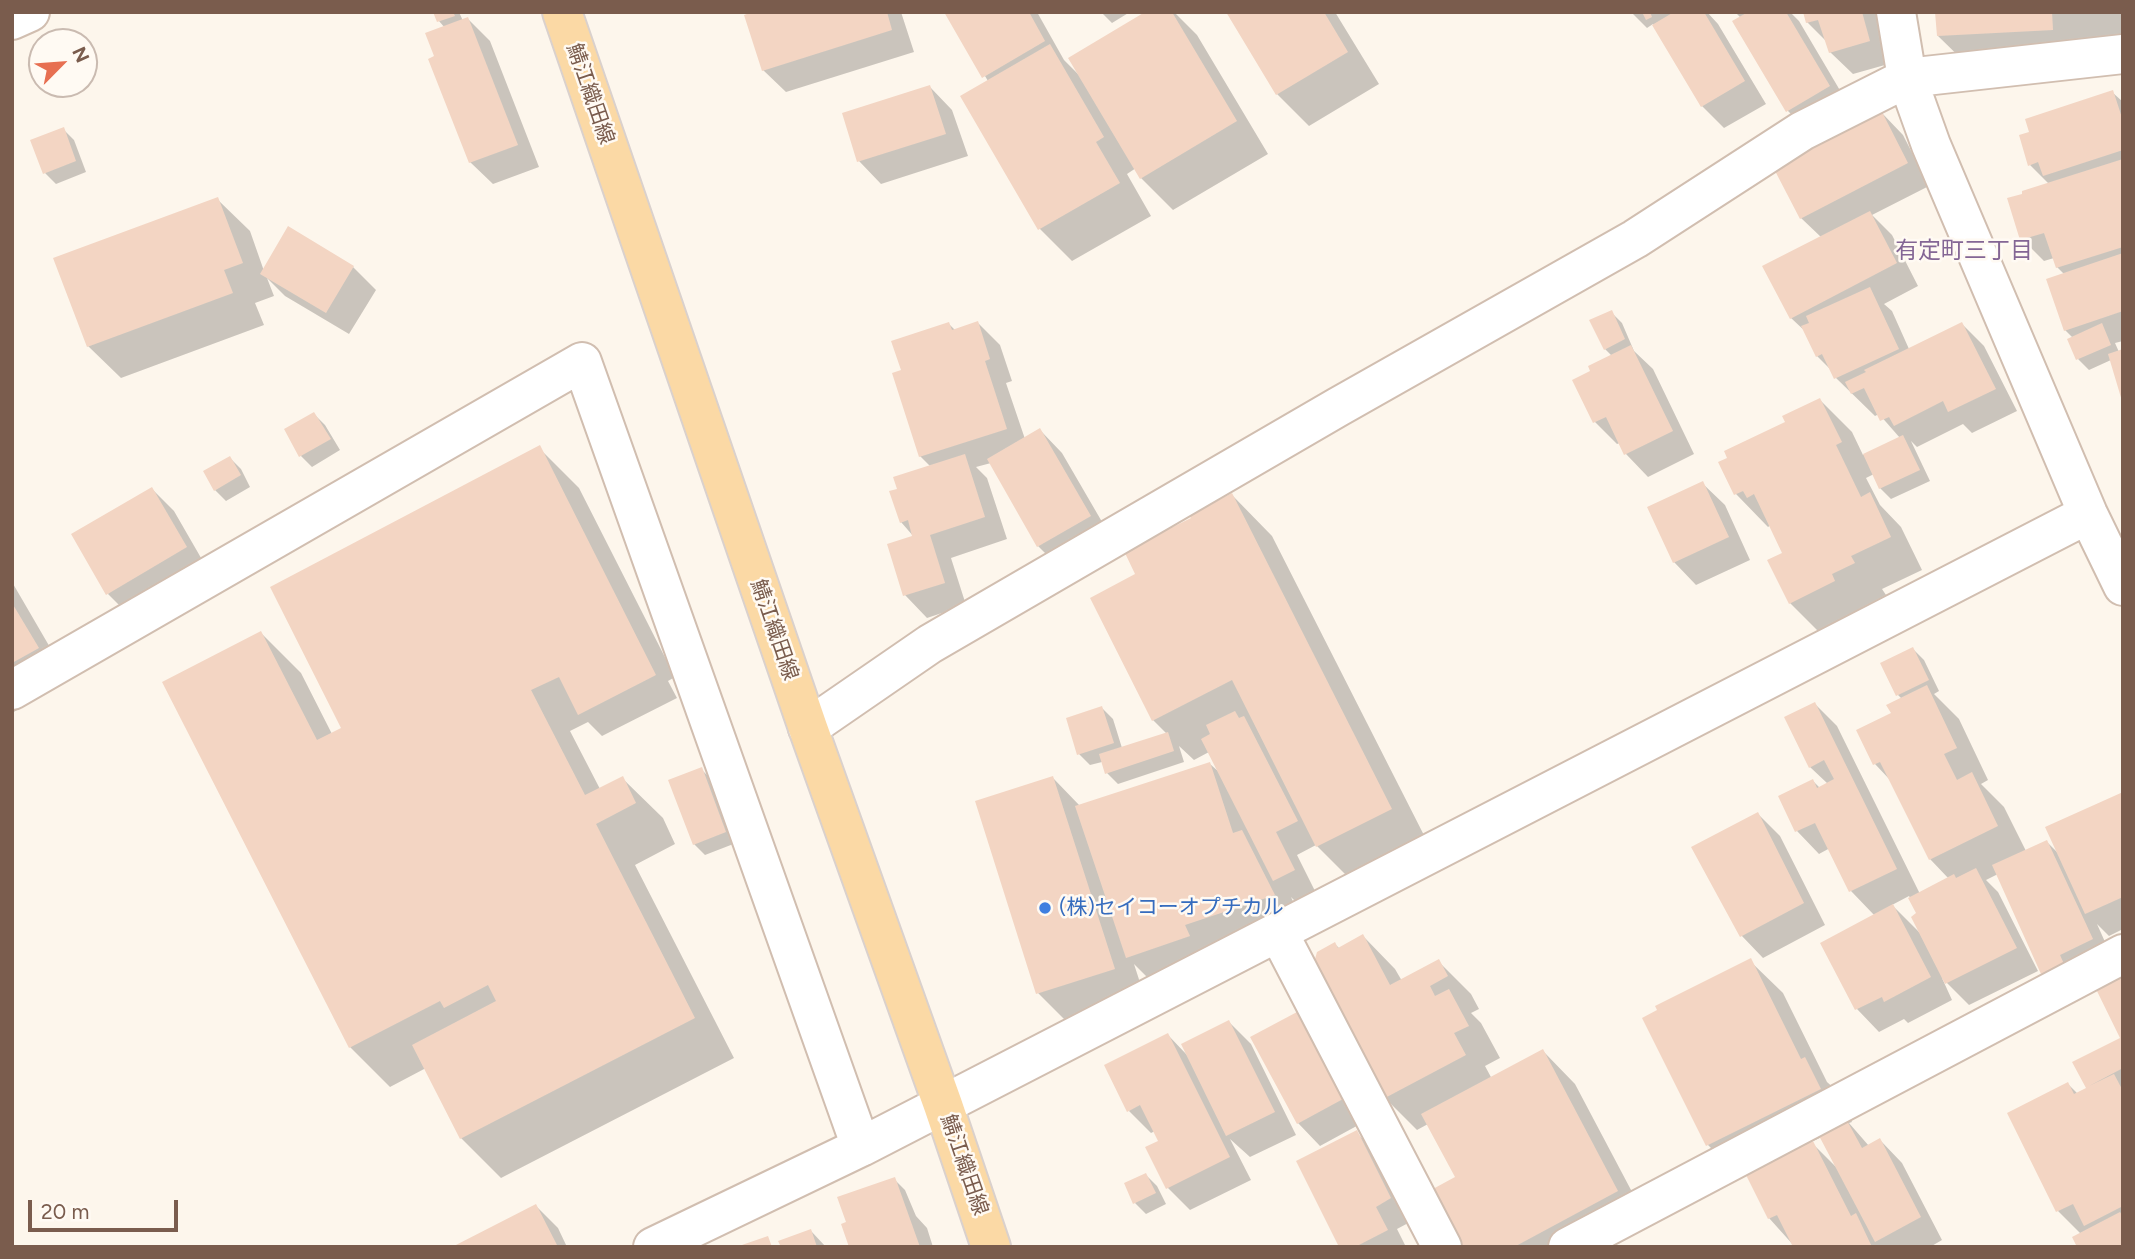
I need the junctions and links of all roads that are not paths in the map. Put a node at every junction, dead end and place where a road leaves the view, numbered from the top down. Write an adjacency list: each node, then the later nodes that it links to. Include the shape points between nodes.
1 (30, 12): 4 (street)
2 (562, 12): 10 (main road, 鯖江織田線)
3 (1896, 12): 6 (street)
4 (12, 20)
5 (2123, 54): 6 (street)
6 (1907, 78): 7 (street, via 1962,222); 10 (street, via 1802,131 1635,239 930,644)
7 (2088, 514): 8 (street); 11 (street)
8 (2123, 586)
9 (12, 690): 14 (street, via 582,362)
10 (808, 728): 13 (main road, 鯖江織田線)
11 (1278, 932): 13 (street); 17 (street)
12 (2123, 954): 18 (street)
13 (943, 1105): 14 (street); 16 (main road, 鯖江織田線)
14 (861, 1147): 15 (street)
15 (653, 1247)
16 (991, 1247)
17 (1442, 1247)
18 (1568, 1247)

